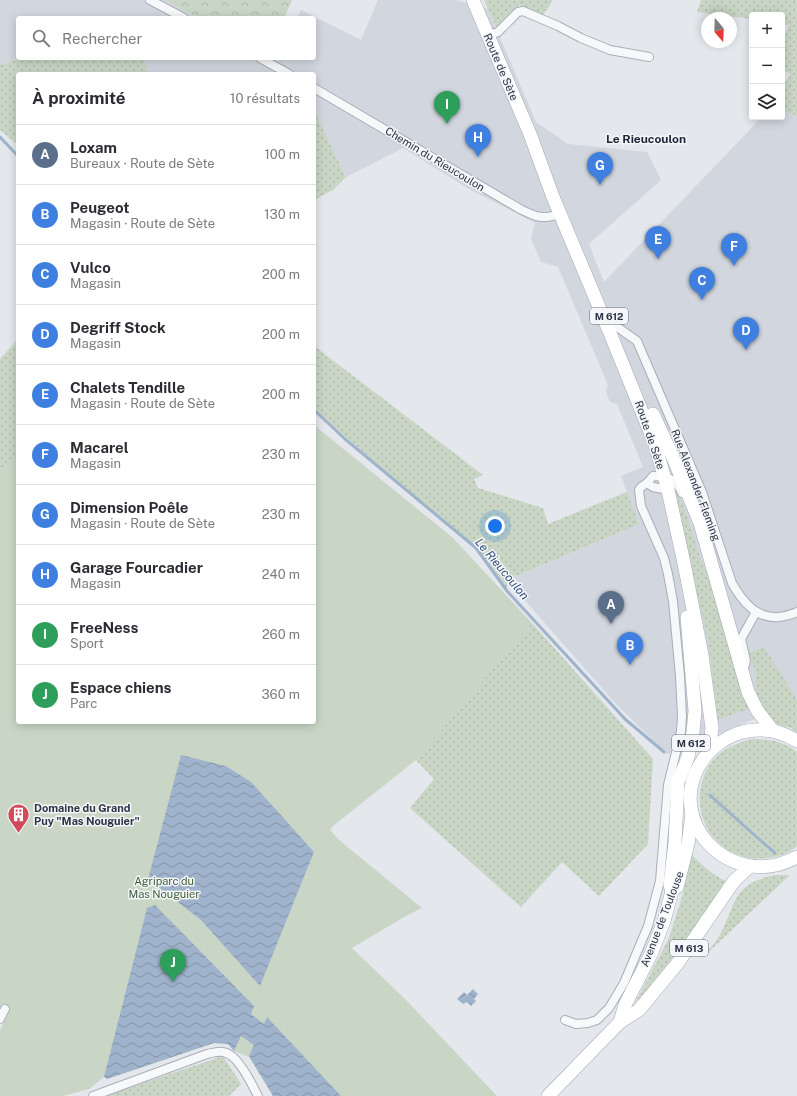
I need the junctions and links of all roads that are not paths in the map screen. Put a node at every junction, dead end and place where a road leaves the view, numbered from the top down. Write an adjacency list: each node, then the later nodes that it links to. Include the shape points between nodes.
1 (150, 0): 3 (street)
2 (473, 0): 4 (main road, Route de Sète / M 612)
3 (180, 16)
4 (488, 36): 5 (street, via 498,32 518,12 523,11 610,50); 9 (main road, Route de Sète / M 612)
5 (649, 58)
6 (264, 60): 7 (street)
7 (285, 72)
8 (316, 89): 10 (street, Chemin du Rieucoulon, via 520,209 543,218)
9 (530, 134): 10 (main road, Route de Sète / M 612); 11 (main road, Route de Sète / M 612, via 548,170)
10 (559, 214): 12 (main road, Route de Sète / M 612, via 651,431)
11 (613, 324): 15 (main road, Route de Sète / M 612); 17 (street, Rue Alexander Fleming, via 637,341 702,492 732,582 738,595)
12 (664, 476): 13 (street, via 653,476); 14 (main road, Route de Sète / M 612); 15 (street, via 674,481 682,494)
13 (647, 483): 14 (street); 29 (street, via 639,490 641,506 664,558 668,574 675,624 682,716 681,732 668,785 660,881 648,926 624,983 609,1008 597,1020 588,1023 576,1024)
14 (668, 490): 16 (main road, Route de Sète / M 612)
15 (690, 497): 19 (main road, Route de Sète / M 612, via 700,523)
16 (691, 595): 22 (main road, Route de Sète / M 612, via 712,728); 26 (main road, M 612, via 686,605 695,711 688,757 678,782 670,885)
17 (756, 612): 18 (street, Rue Alexander Fleming, via 773,617); 19 (street, via 741,639 746,661)
18 (797, 612)
19 (743, 672): 20 (main road, Route de Sète / M 612, via 754,704)
20 (773, 731): 21 (main road); 22 (main road, via 743,732 724,740)
21 (797, 741)
22 (709, 752): 23 (main road, via 697,770 691,790)
23 (692, 812): 25 (main road, via 708,844 727,859); 26 (main road, Avenue de Toulouse / M 613, via 686,852 677,887)
24 (797, 857): 25 (main road, via 775,866)
25 (750, 866): 30 (main road, Avenue de Toulouse / M 613, via 734,881 677,964 639,1010)
26 (672, 891): 30 (main road, Avenue de Toulouse / M 613, via 651,954 625,1004)
27 (5, 1009): 28 (street)
28 (0, 1019)
29 (565, 1020)
30 (620, 1022): 33 (main road, Avenue de Toulouse / M 613)
31 (93, 1096): 32 (street, via 207,1054 219,1052 233,1056)
32 (258, 1096)
33 (548, 1096)

